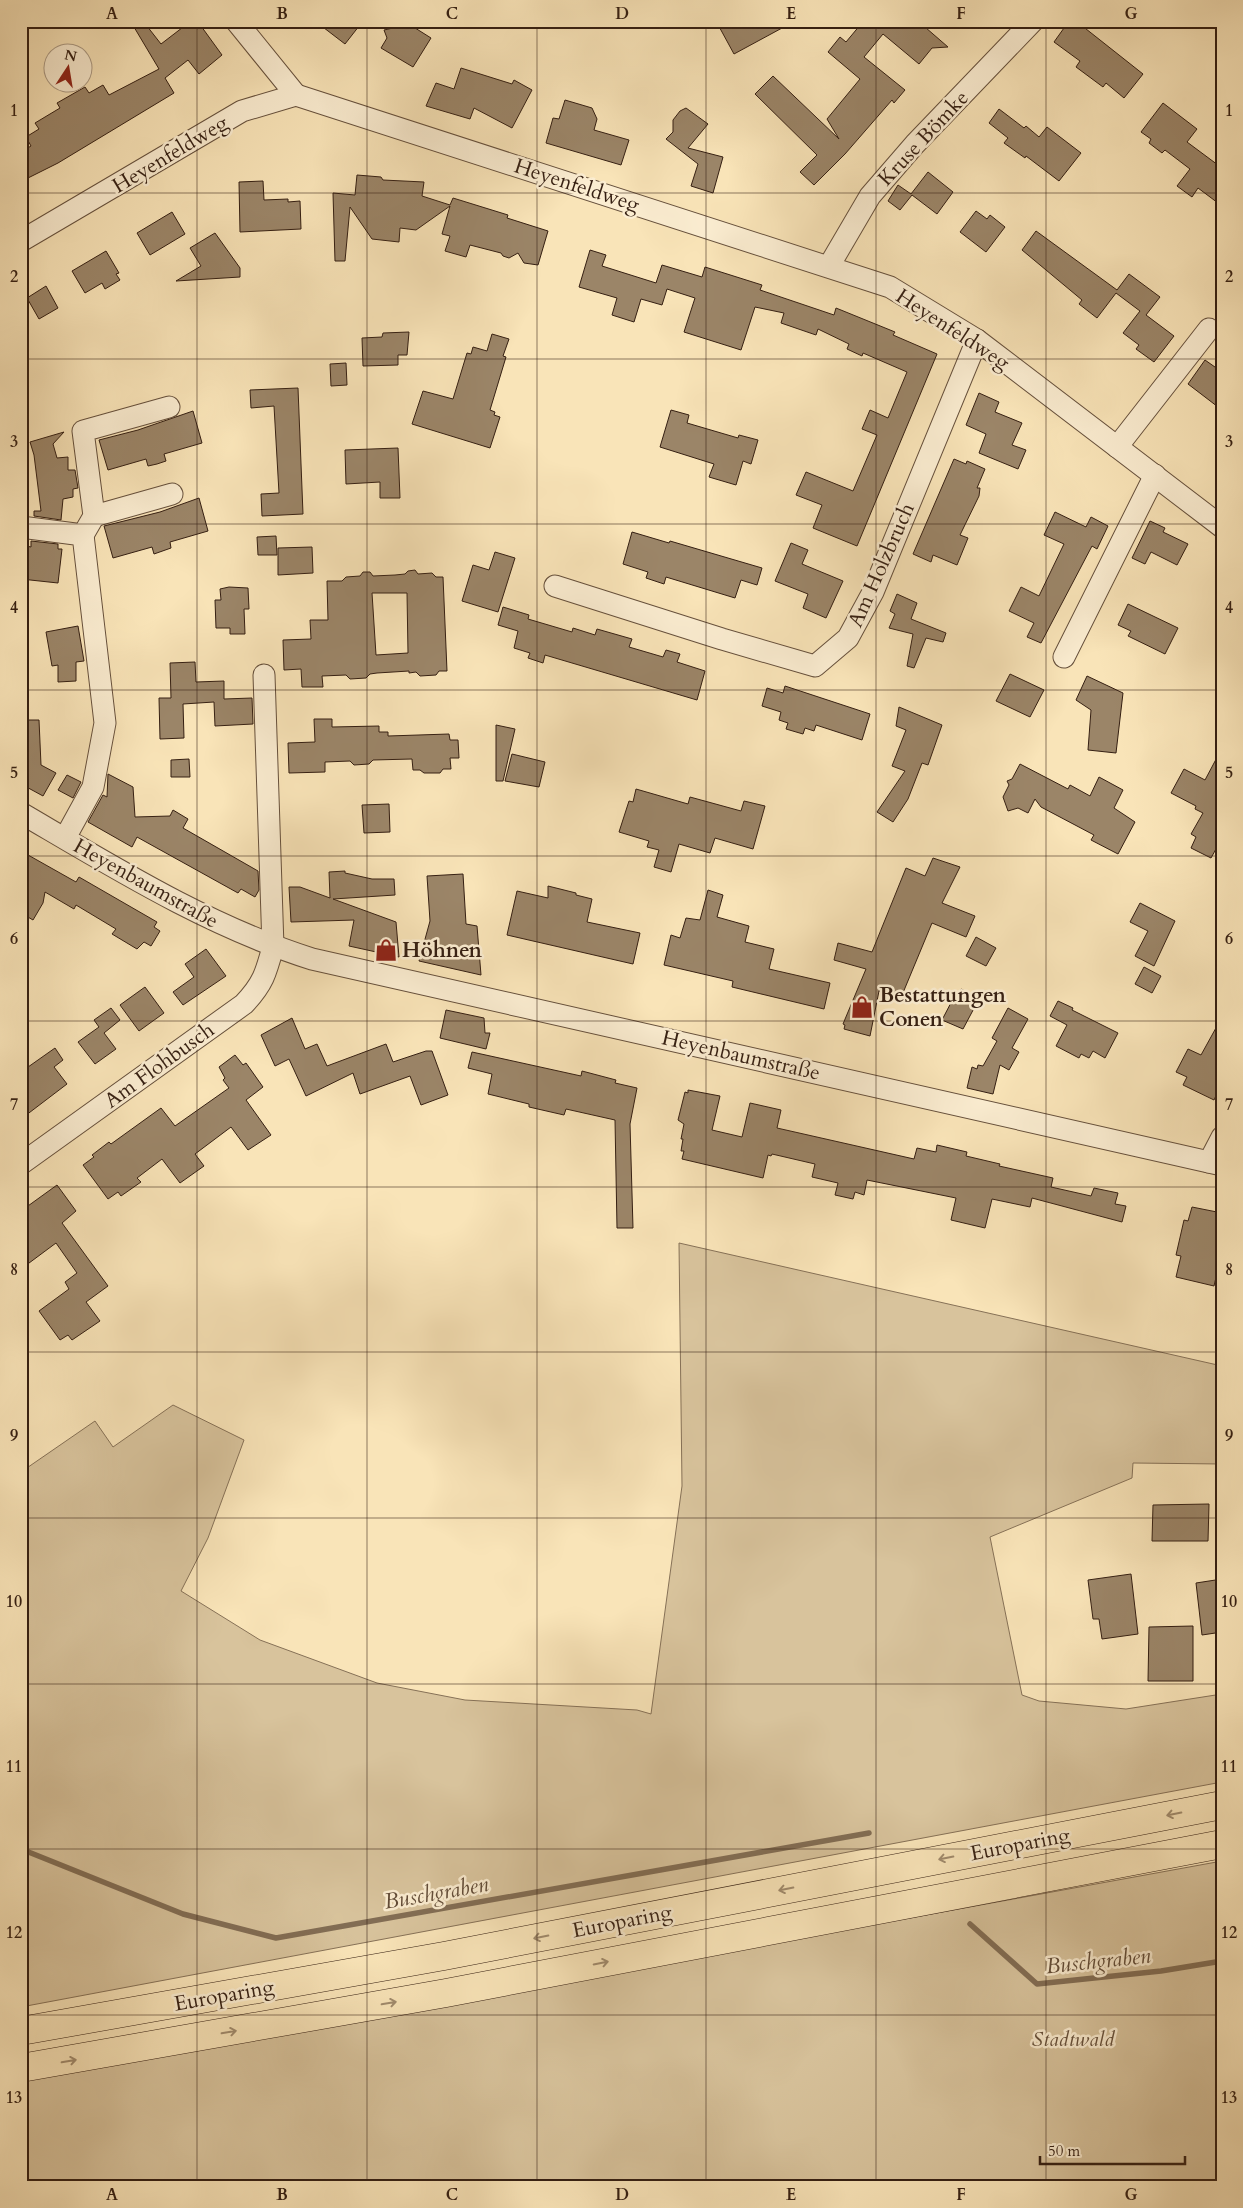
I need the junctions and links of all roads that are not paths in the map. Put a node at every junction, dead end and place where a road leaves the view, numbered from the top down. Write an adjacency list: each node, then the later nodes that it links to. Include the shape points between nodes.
1 (236, 21): 3 (street)
2 (1033, 21): 5 (street, Kruse Bömke, via 915,144 870,196)
3 (296, 96): 4 (street, Heyenfeldweg, via 242,111); 5 (street, Heyenfeldweg)
4 (21, 241)
5 (829, 266): 7 (street, Heyenfeldweg, via 890,287)
6 (1209, 330): 9 (street)
7 (977, 340): 9 (street, Heyenfeldweg); 16 (street, Am Holzbruch, via 873,592 848,638 815,666)
8 (169, 407): 12 (street, via 83,431)
9 (1117, 447): 10 (street, Heyenfeldweg)
10 (1155, 475): 14 (street, Heyenfeldweg); 17 (street)
11 (172, 494): 12 (street)
12 (94, 516): 15 (street)
13 (21, 527): 15 (street)
14 (1222, 527)
15 (83, 535): 20 (street, via 105,723 93,787)
16 (555, 586)
17 (1064, 657)
18 (264, 675): 21 (street)
19 (21, 813): 20 (street, Heyenbaumstraße)
20 (65, 838): 21 (street, Heyenbaumstraße, via 157,892)
21 (273, 947): 23 (street, Am Flohbusch, via 267,972 258,990 244,1004); 24 (street, Heyenbaumstraße, via 312,960)
22 (1222, 1137): 24 (street, Heyenbaumstraße)
23 (21, 1164)
24 (1216, 1164)
25 (1222, 1805): 27 (main road, Europaring, one-way to 27, via 444,1956)
26 (1222, 1844): 28 (main road, Europaring, one-way to 26, via 446,1993)
27 (21, 2031)
28 (21, 2068)

